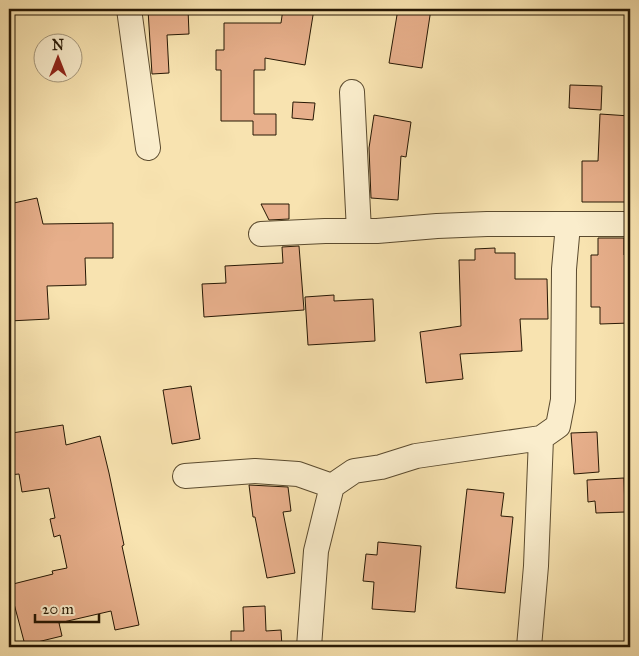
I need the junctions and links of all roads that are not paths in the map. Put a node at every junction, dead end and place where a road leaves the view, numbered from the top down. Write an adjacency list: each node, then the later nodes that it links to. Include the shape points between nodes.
1 (130, 9): 3 (street)
2 (352, 92): 6 (street)
3 (148, 148)
4 (630, 224): 5 (street)
5 (568, 225): 6 (street, via 457,225); 8 (street, via 564,269 563,400 558,426)
6 (359, 231): 7 (street)
7 (261, 234)
8 (541, 438): 10 (street, via 416,456 354,471); 12 (street, via 536,566)
9 (185, 476): 10 (street, via 255,471 298,474)
10 (332, 486): 11 (street, via 316,552)
11 (309, 647)
12 (528, 647)

